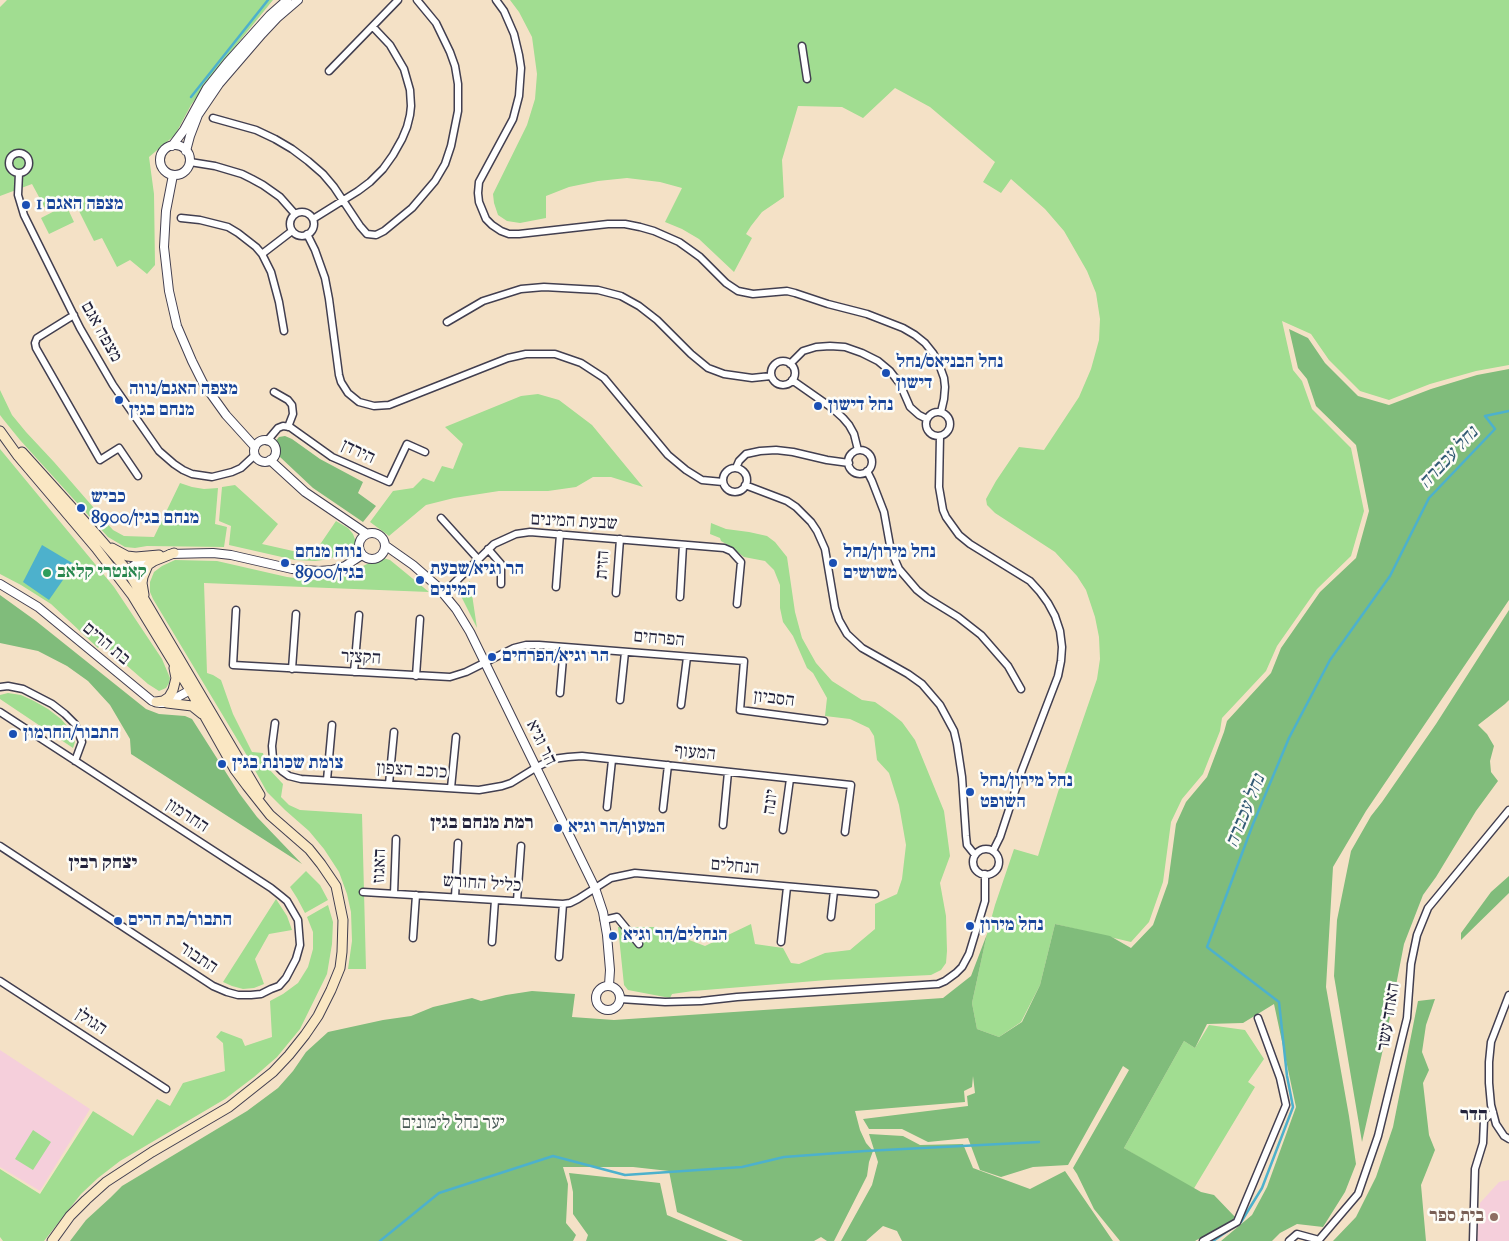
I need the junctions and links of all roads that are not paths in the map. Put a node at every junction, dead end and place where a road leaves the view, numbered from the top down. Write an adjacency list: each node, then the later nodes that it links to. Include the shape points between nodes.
1 (286, 0): 11 (street, via 226,63)
2 (298, 0): 12 (street, via 267,29 214,91 198,115)
3 (398, 0): 6 (street)
4 (416, 0): 16 (street, via 441,32 455,66 458,111 451,146 427,192 399,220 376,235 367,234)
5 (496, 0): 30 (street, via 510,23 521,68 517,106 479,182 482,211 492,225 509,234 608,224 640,227 680,242 738,291 752,294 787,291 903,328 924,343 939,364 945,387)
6 (373, 27): 8 (street); 16 (street, via 390,45 404,68 410,90 410,115 402,139 383,169)
7 (802, 46): 9 (street)
8 (329, 71)
9 (807, 80)
10 (213, 118): 16 (street, via 256,130 292,149 323,174)
11 (172, 146): 12 (street); 15 (street, via 164,150 160,160 164,171)
12 (186, 151): 13 (street)
13 (190, 162): 15 (street, via 181,174); 17 (street, via 242,174 280,197)
14 (18, 172): 23 (street, מצפה אגם, via 18,194 24,215)
15 (173, 175): 38 (street, via 166,210 164,247 175,317 203,383)
16 (343, 200): 19 (street)
17 (295, 214): 19 (street, via 305,212); 20 (street, via 290,224)
18 (181, 218): 22 (street, via 228,227)
19 (312, 219): 21 (street, via 313,228)
20 (292, 231): 21 (street, via 298,235); 22 (street)
21 (307, 234): 45 (street, via 325,278 341,382 348,393 360,402 374,406 389,405 508,358 555,354 581,363 604,378 668,455 686,470 702,480)
22 (262, 254): 25 (street, via 276,286)
23 (74, 316): 38 (street, מצפה אגם, via 113,385 160,451 174,464 192,474 212,477 240,468); 44 (street, via 37,338 36,348 100,460 119,448)
24 (447, 322): 27 (street, via 483,300 521,289 598,290 621,296 639,306 708,368 745,377)
25 (284, 332)
26 (790, 364): 27 (street, via 776,364); 28 (street, via 795,372); 31 (street, via 803,351 816,347 845,347 862,353 890,371 910,407)
27 (771, 376): 28 (street, via 782,385)
28 (792, 380): 37 (street, via 843,418 854,434)
29 (274, 392): 33 (street, via 292,405 293,414)
30 (941, 412): 31 (street, via 932,413); 35 (street, via 950,424)
31 (927, 419): 35 (street, via 928,430 932,435)
32 (0, 425): 48 (main road)
33 (288, 427): 36 (street, via 278,428); 39 (street, הירדן, via 332,457 388,482 407,444)
34 (0, 431): 60 (main road)
35 (940, 436): 117 (street, via 939,487 946,517 970,544 1030,581 1040,592 1055,616 1062,646 1058,676)
36 (267, 441): 38 (street, via 259,442); 40 (street, via 275,450)
37 (858, 450): 41 (street, via 851,454); 43 (street, via 865,451 872,460)
38 (255, 451): 40 (street, via 262,461)
39 (425, 452)
40 (270, 460): 49 (street, via 305,492)
41 (848, 463): 42 (street, via 776,450 746,454); 43 (street, via 854,472 862,474)
42 (736, 468): 45 (street, via 725,473); 46 (street, via 744,473)
43 (867, 471): 84 (street, via 884,512 891,552 899,569 917,590 980,635 1008,666)
44 (138, 476)
45 (723, 482): 46 (street, via 733,492)
46 (745, 485): 118 (street, via 796,507 811,522 825,549 835,608 847,634 862,648 922,684 944,711 957,744 967,845)
47 (441, 518): 58 (street)
48 (95, 533): 56 (main road, via 120,554 136,557); 59 (main road)
49 (367, 534): 53 (street, via 379,534); 57 (street, via 359,545)
50 (560, 534): 51 (street, שבעת המינים); 54 (street, שבעת המינים, via 516,534); 63 (street)
51 (620, 539): 52 (street, שבעת המינים); 65 (street, הזית)
52 (684, 545): 66 (street); 68 (street, שבעת המינים, via 724,548 741,562)
53 (386, 546): 57 (street, via 384,554 376,559); 64 (street, הר וגיא)
54 (488, 549): 58 (street, שבעת המינים); 62 (street, via 501,564)
55 (174, 553): 56 (street); 57 (street, via 231,555 292,569 319,571 345,566); 67 (main road, via 154,561 145,570 142,583)
56 (160, 555): 59 (street)
57 (362, 555)
58 (478, 559): 64 (street, שבעת המינים)
59 (127, 570): 60 (street); 67 (main road)
60 (119, 577): 76 (main road)
61 (0, 584): 87 (street, בת הרים, via 38,607 144,696)
62 (500, 584)
63 (556, 587)
64 (444, 593): 78 (street, הר וגיא, via 466,624)
65 (616, 593)
66 (680, 597)
67 (148, 604): 83 (main road)
68 (737, 604)
69 (236, 610): 79 (street, הקציר, via 233,665)
70 (296, 614): 79 (street)
71 (359, 615): 80 (street)
72 (420, 619): 81 (street)
73 (564, 647): 74 (street, הפרחים); 78 (street, הפרחים, via 526,645); 85 (street)
74 (625, 652): 75 (street, הפרחים); 86 (street)
75 (687, 657): 77 (street, הפרחים); 89 (street)
76 (172, 661): 83 (main road); 87 (main road, via 176,678 173,690 164,701)
77 (744, 661): 92 (street, הסביון, via 740,710)
78 (485, 662): 81 (street, הקציר, via 458,676); 100 (street, הר וגיא)
79 (292, 669): 80 (street, הקציר)
80 (354, 672): 81 (street, הקציר)
81 (416, 676)
82 (0, 688): 98 (street, via 23,689 65,714 75,724 82,742)
83 (193, 688): 88 (street); 91 (main road); 109 (main road)
84 (1022, 689)
85 (560, 693)
86 (620, 700)
87 (156, 702): 88 (street, בת הרים)
88 (167, 703): 91 (main road, via 192,706)
89 (681, 705)
90 (0, 712): 98 (street, החרמון)
91 (205, 717): 109 (main road, via 235,770)
92 (824, 720)
93 (275, 723): 103 (street, כוכב הצפון, via 272,746 276,765 290,776)
94 (332, 725): 103 (street)
95 (394, 732): 104 (street)
96 (456, 737): 105 (street)
97 (612, 760): 99 (street, המעוף); 100 (street, המעוף, via 568,757); 106 (street)
98 (75, 761): 138 (street, החרמון, via 271,888 286,901 298,920 300,945)
99 (668, 766): 101 (street, המעוף); 107 (street)
100 (537, 767): 105 (street, כוכב הצפון, via 502,786 479,790); 120 (street, הר וגיא)
101 (728, 772): 102 (street, המעוף); 110 (street)
102 (790, 778): 111 (street, יונה); 112 (street, המעוף, via 851,785)
103 (327, 780): 104 (street, כוכב הצפון)
104 (388, 784): 105 (street, כוכב הצפון)
105 (451, 788)
106 (608, 807)
107 (663, 809)
108 (1509, 810): 150 (street, האחד עשר, via 1428,908 1417,934 1407,1018 1378,1136 1358,1194)
109 (270, 815): 147 (main road, via 309,849 336,886 342,920 342,952 340,968 331,990 306,1035 273,1072 229,1107 106,1182 70,1216)
110 (723, 825)
111 (783, 830)
112 (845, 832)
113 (396, 839): 124 (street, האגוז)
114 (458, 842): 127 (street)
115 (0, 846): 138 (street, התבור, via 213,986 232,994 261,994 279,986)
116 (521, 846): 129 (street)
117 (993, 851): 118 (street, via 983,850); 119 (street, via 999,865 992,873)
118 (976, 855): 119 (street, via 974,867)
119 (985, 874): 142 (street, via 985,901 969,954 956,974 938,984 701,1001)
120 (595, 887): 121 (street, הנחלים, via 610,878 636,873); 130 (street, כליל החורש, via 578,899); 132 (street, הר וגיא)
121 (787, 887): 122 (street, הנחלים); 135 (street)
122 (834, 891): 125 (street, הנחלים); 131 (street)
123 (362, 892): 124 (street, כליל החורש)
124 (394, 894): 126 (street, כליל החורש)
125 (874, 894)
126 (416, 895): 127 (street, כליל החורש); 133 (street)
127 (455, 897): 128 (street, כליל החורש)
128 (496, 900): 129 (street, כליל החורש); 134 (street)
129 (517, 901): 130 (street, כליל החורש)
130 (563, 904): 137 (street)
131 (831, 917)
132 (604, 920): 136 (street, via 617,918); 140 (street, הר וגיא, via 610,959)
133 (413, 938)
134 (492, 942)
135 (781, 942)
136 (639, 944)
137 (559, 957)
138 (286, 978)
139 (0, 981): 144 (street, הגולן)
140 (609, 985): 142 (street, via 619,991); 142 (street, via 596,994 596,1002 605,1010 611,1010)
141 (1509, 994): 145 (street, via 1491,1042 1488,1083)
142 (620, 999)
143 (1258, 1018): 148 (street, via 1280,1078 1286,1105 1237,1222)
144 (166, 1089)
145 (1492, 1112): 146 (street, via 1496,1124); 151 (street, via 1484,1120 1483,1143 1475,1169)
146 (1509, 1139)
147 (52, 1241)
148 (1203, 1241)
149 (1289, 1241): 150 (street, via 1297,1234)
150 (1318, 1241)
151 (1473, 1241)

